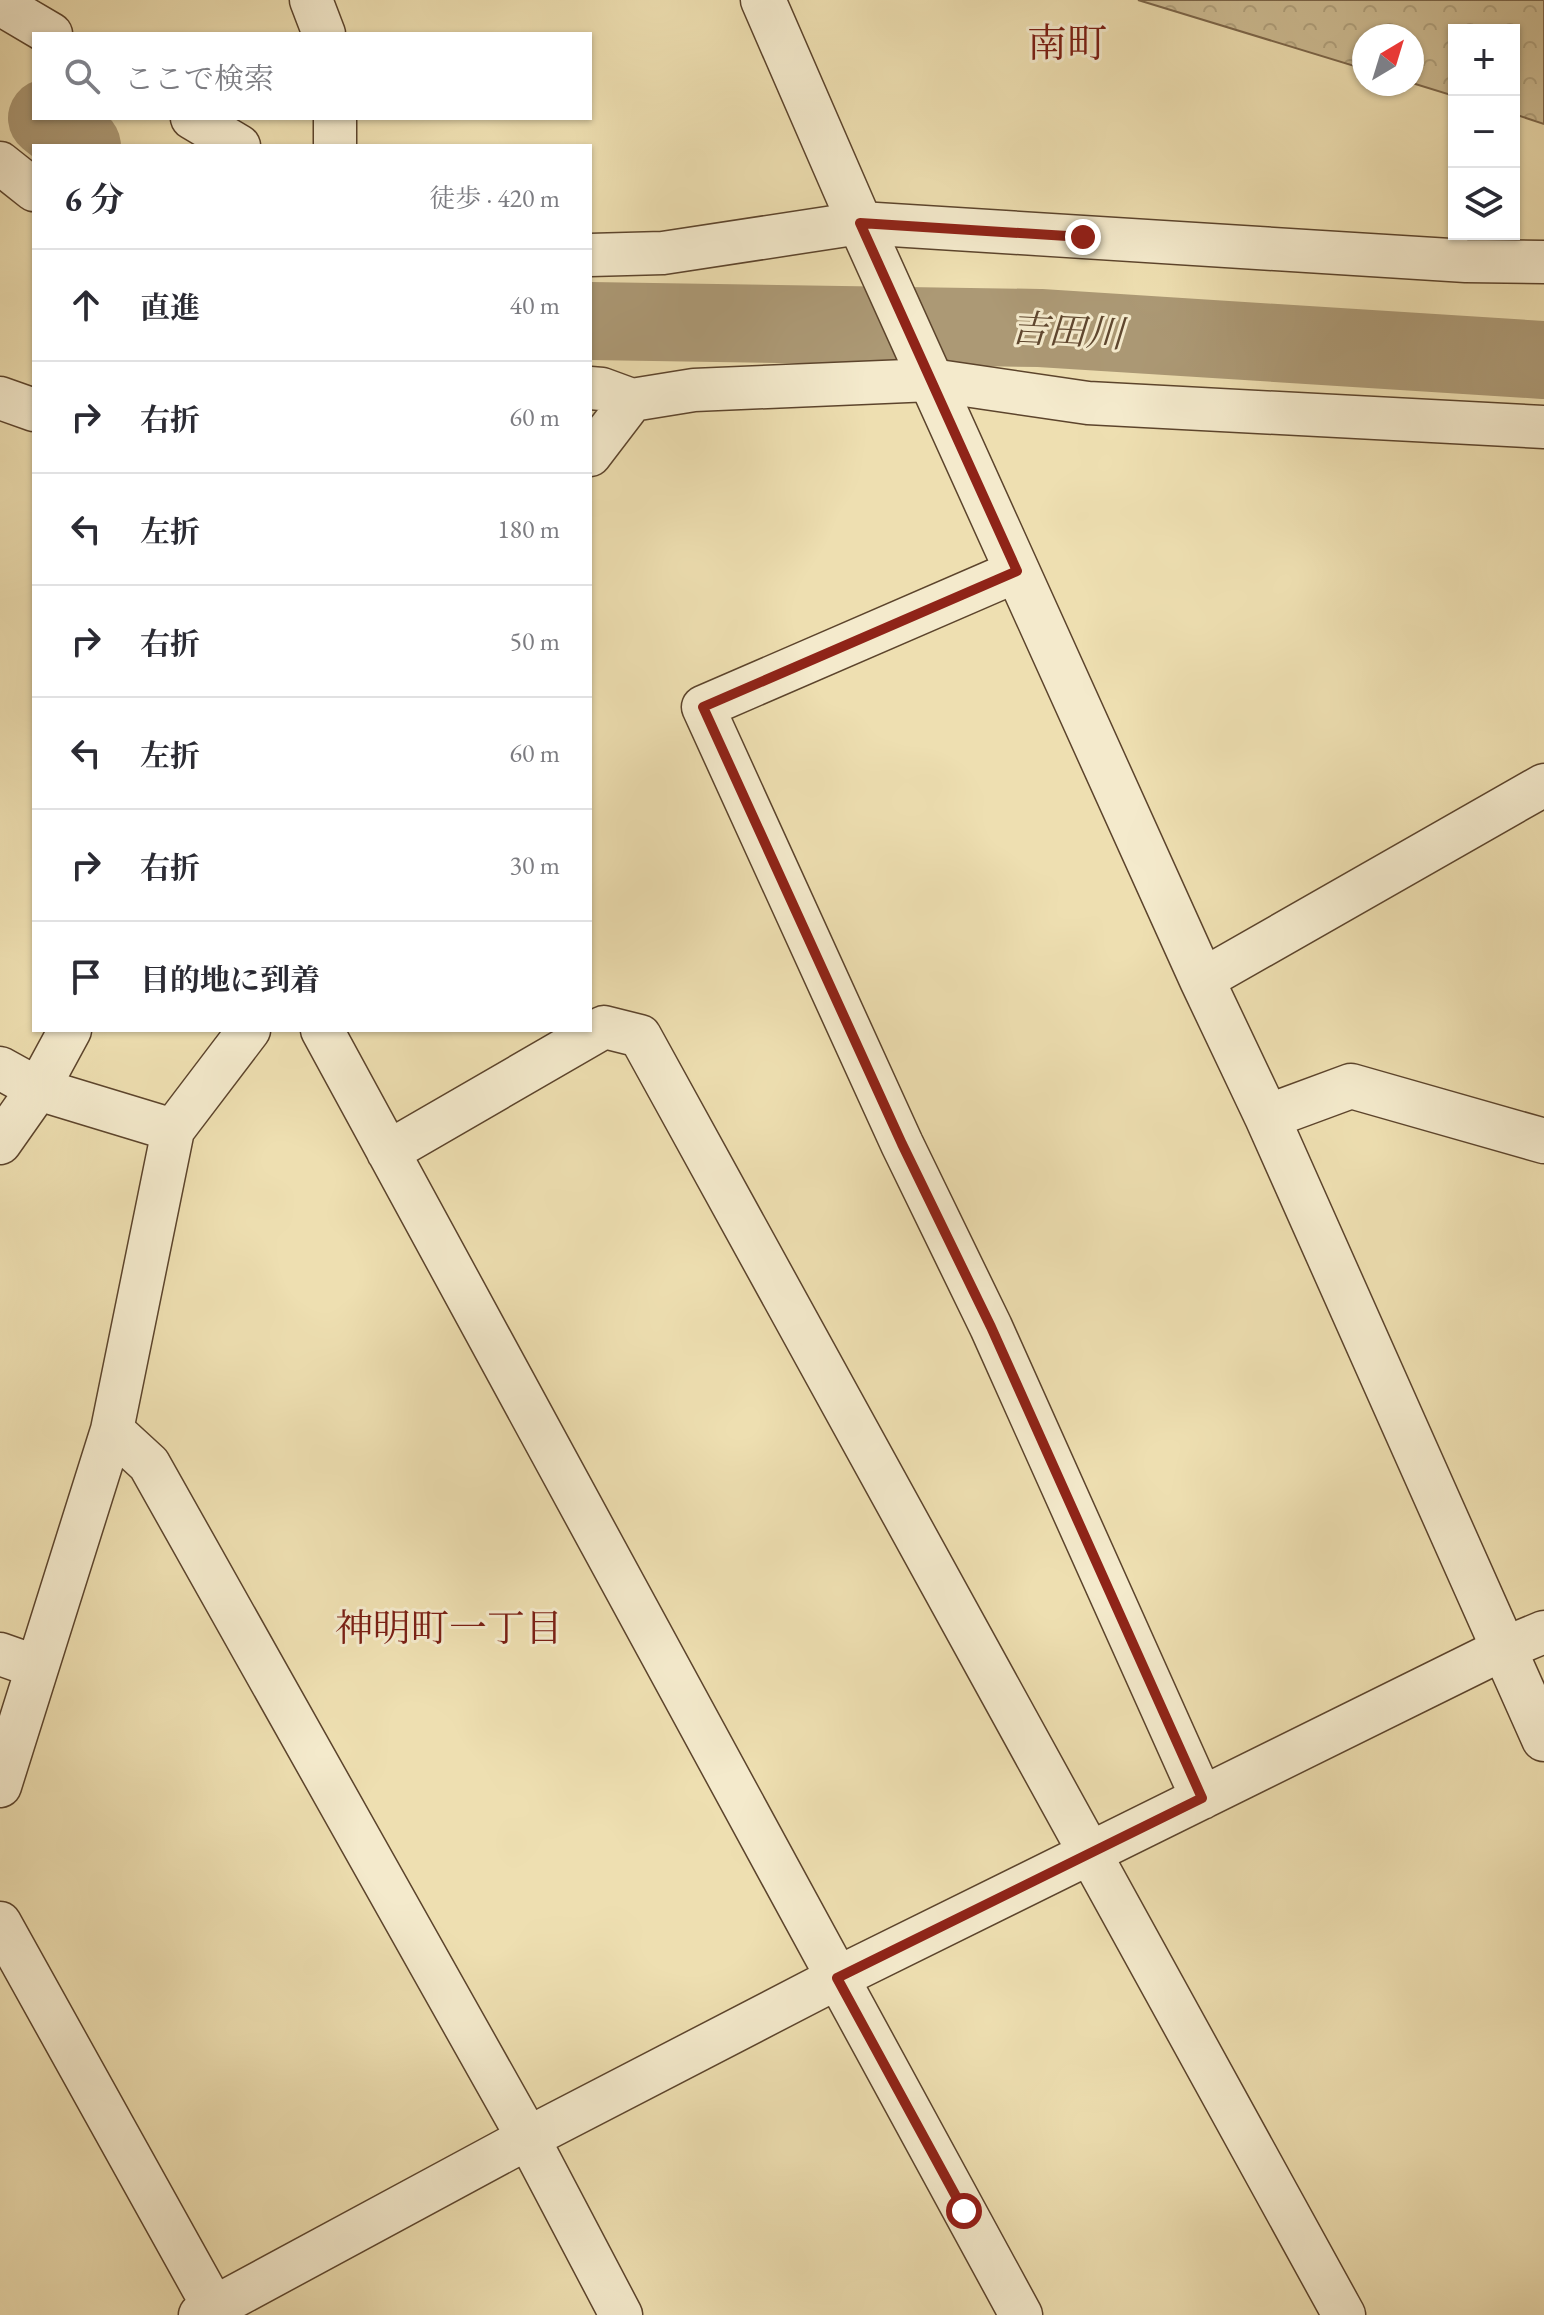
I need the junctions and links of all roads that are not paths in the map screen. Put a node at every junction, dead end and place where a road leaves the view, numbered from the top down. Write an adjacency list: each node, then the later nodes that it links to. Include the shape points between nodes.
1 (311, 0): 5 (street)
2 (763, 0): 12 (street)
3 (0, 4): 4 (street)
4 (48, 32)
5 (323, 32)
6 (195, 120): 8 (street)
7 (335, 120): 9 (street)
8 (236, 144)
9 (335, 144)
10 (0, 163): 11 (street)
11 (32, 188)
12 (866, 234): 13 (street); 14 (street); 15 (street)
13 (592, 255)
14 (1544, 262)
15 (926, 368): 18 (street); 20 (street, via 1088,403); 22 (street)
16 (592, 388): 18 (street)
17 (0, 398): 19 (street)
18 (632, 400): 21 (street)
19 (32, 409)
20 (1544, 427)
21 (592, 452)
22 (1017, 571): 24 (street); 41 (street, via 703,707 895,1130 991,1327)
23 (1544, 785): 24 (street)
24 (1202, 980): 30 (street)
25 (69, 1032): 29 (street)
26 (247, 1032): 31 (street)
27 (323, 1032): 34 (street)
28 (0, 1068): 29 (street)
29 (38, 1089): 31 (street); 33 (street)
30 (1267, 1117): 32 (street, via 1351,1086); 37 (street)
31 (173, 1130): 35 (street)
32 (1544, 1141)
33 (0, 1143)
34 (388, 1152): 42 (street, via 604,1027 640,1036); 44 (street)
35 (112, 1430): 38 (street); 45 (street, via 149,1464)
36 (1544, 1632): 37 (street)
37 (1503, 1649): 39 (street); 41 (street)
38 (19, 1660): 40 (street)
39 (1544, 1739)
40 (0, 1786)
41 (1202, 1798): 42 (street)
42 (1091, 1852): 44 (street); 49 (street)
43 (0, 1923): 46 (street)
44 (837, 1978): 45 (street); 48 (street)
45 (528, 2138): 46 (street); 47 (street)
46 (211, 2312)
47 (621, 2315)
48 (1021, 2315)
49 (1344, 2315)

